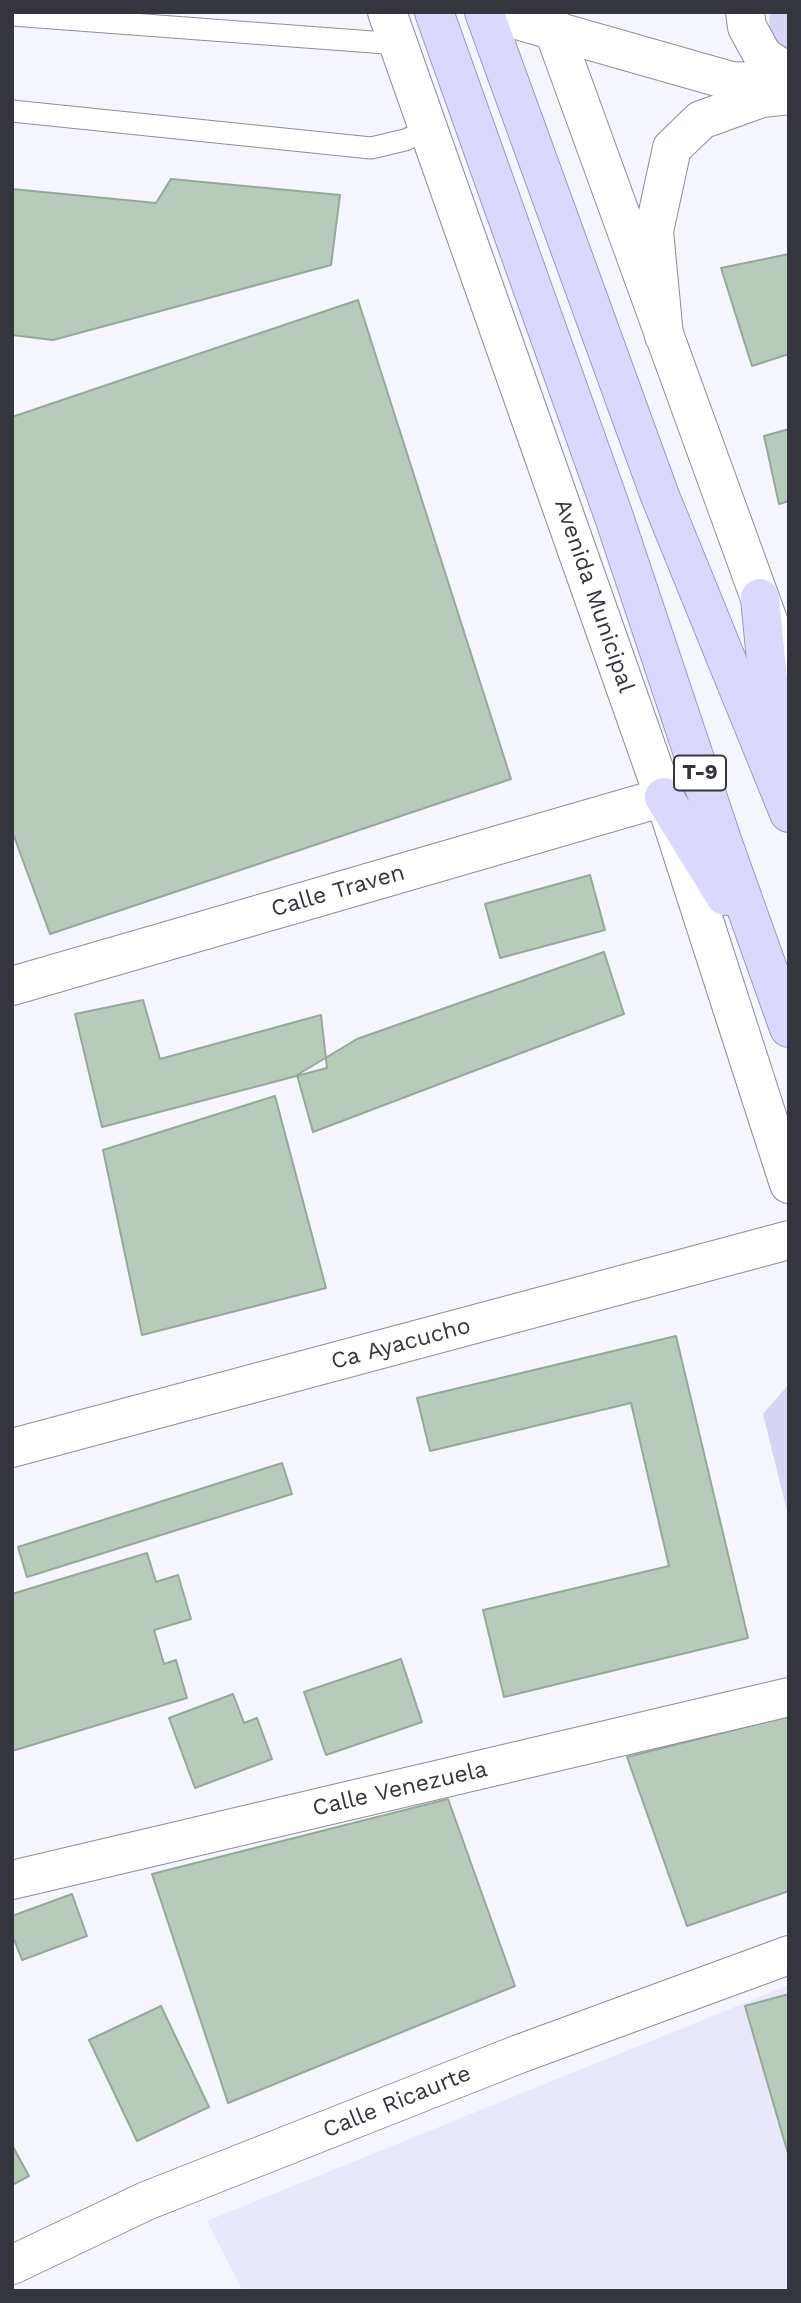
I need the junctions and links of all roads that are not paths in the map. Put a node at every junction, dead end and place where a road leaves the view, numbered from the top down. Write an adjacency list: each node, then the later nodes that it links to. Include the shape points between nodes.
1 (434, 12): 17 (highway, Avenida Municipal / T-9)
2 (486, 12): 5 (street); 16 (highway, via 660,496)
3 (745, 12): 7 (street, via 747,27 763,56)
4 (12, 15): 6 (lane)
5 (550, 22): 8 (street, via 731,81); 12 (street)
6 (393, 28): 11 (street, Avenida Municipal / T-9)
7 (789, 69)
8 (789, 83)
9 (789, 95): 12 (street, via 762,98 701,120 672,148 654,232)
10 (12, 111): 11 (lane, via 371,148)
11 (430, 129): 15 (street, Avenida Municipal / T-9)
12 (664, 336): 13 (street)
13 (760, 598): 14 (street); 16 (highway)
14 (789, 678)
15 (664, 797): 17 (highway); 18 (street, Calle Traven); 20 (street, Avenida Municipal / T-9)
16 (783, 797)
17 (766, 963): 19 (highway, Avenida Municipal / T-9)
18 (12, 986)
19 (789, 1028)
20 (789, 1184)
21 (789, 1240): 22 (street, Ca Ayacucho)
22 (12, 1448)
23 (789, 1697): 24 (street, Calle Venezuela)
24 (12, 1880)
25 (789, 1955): 26 (street, Calle Ricaurte, via 519,2054 146,2201)
26 (12, 2265)

